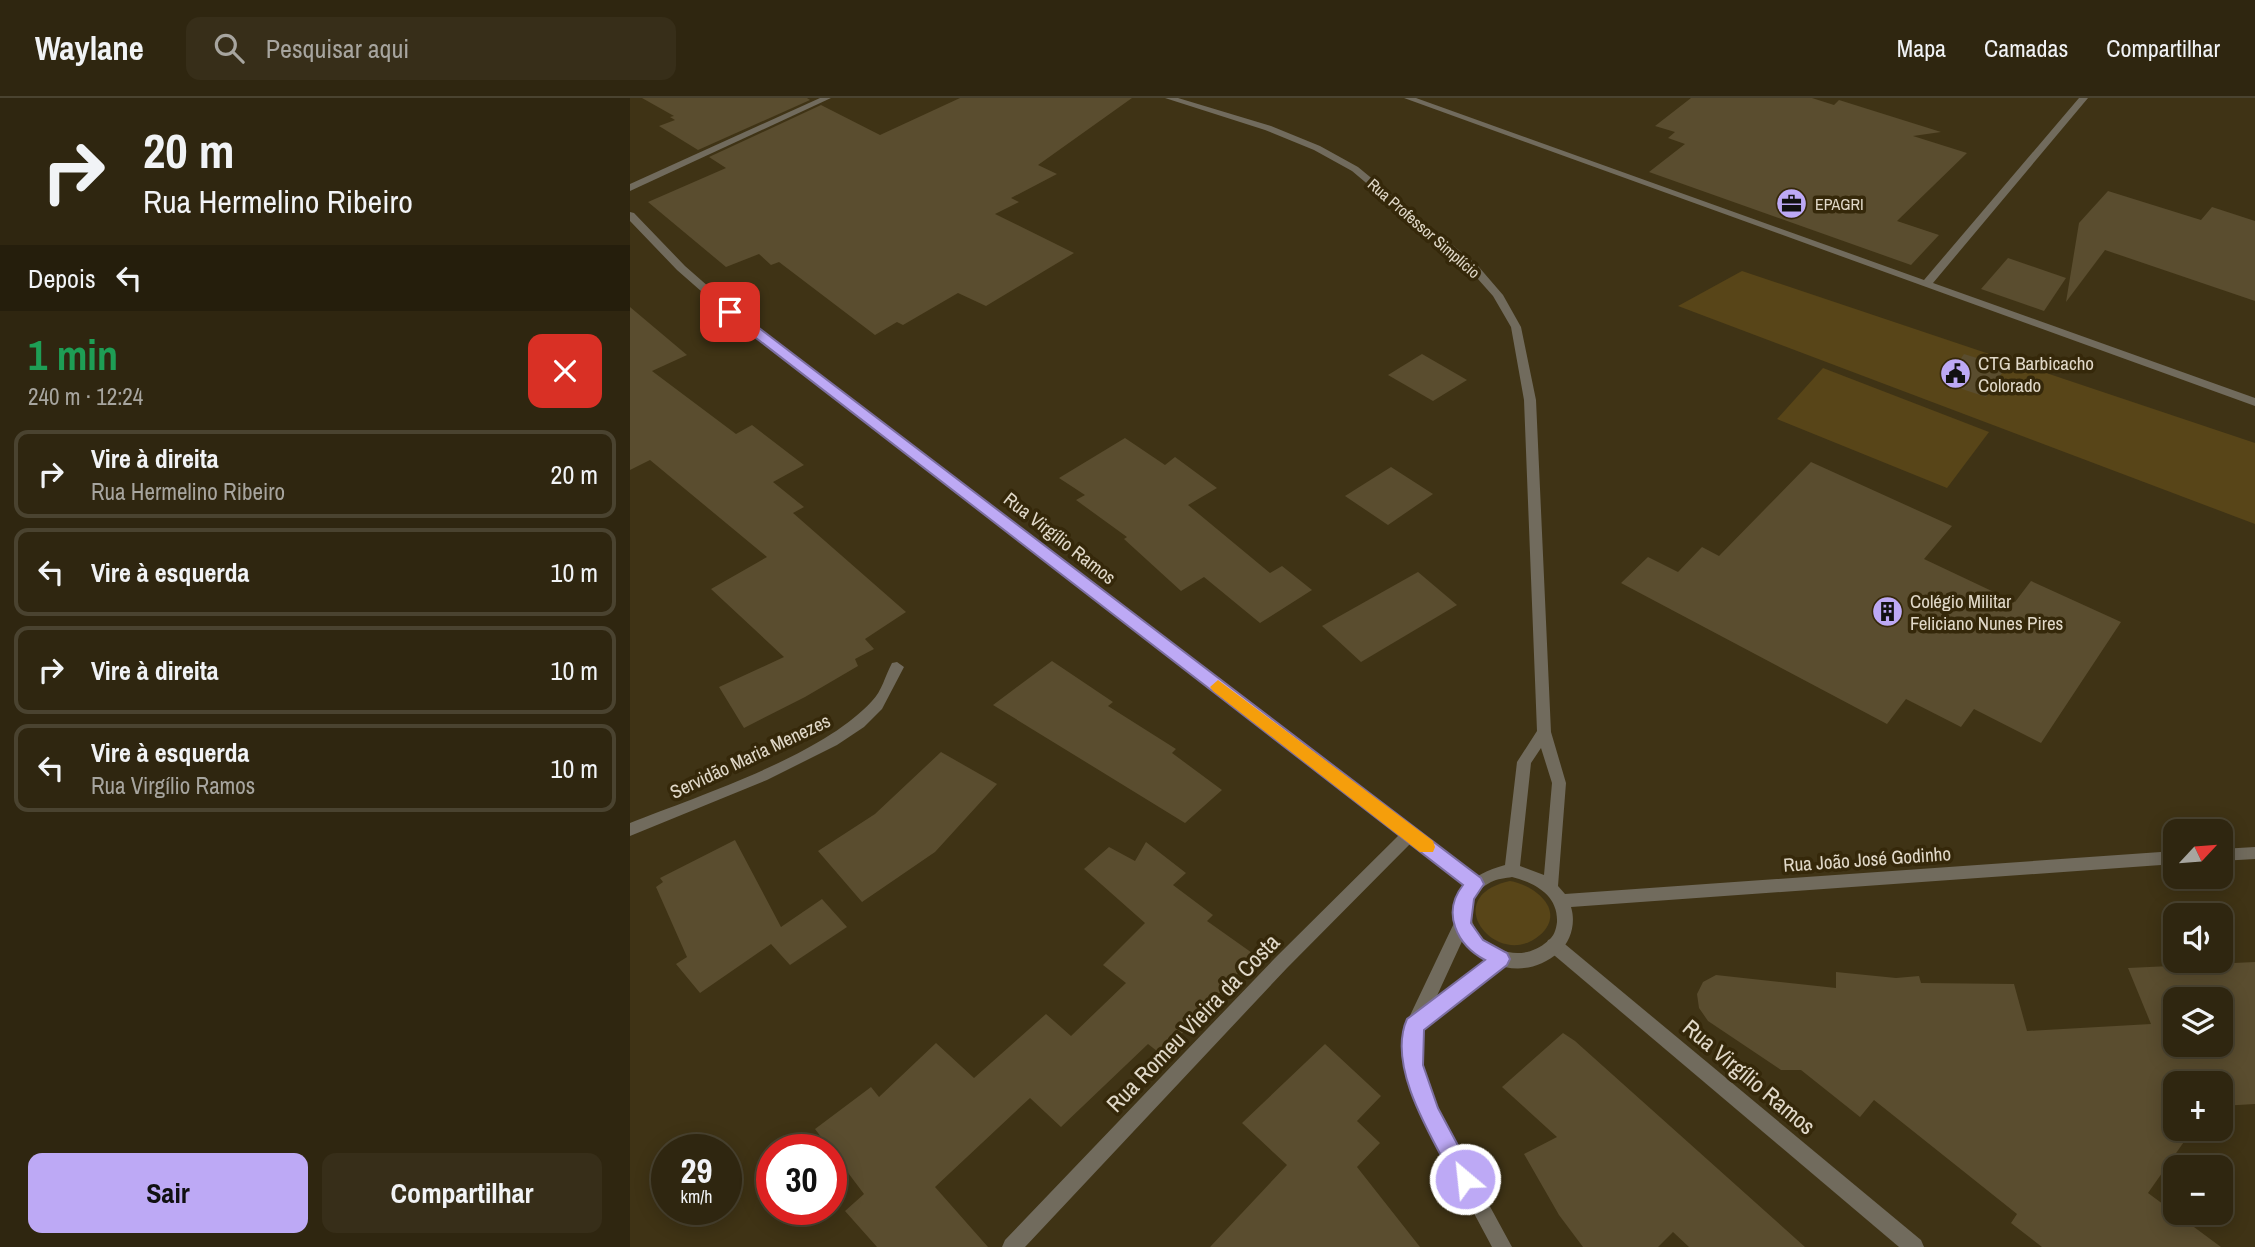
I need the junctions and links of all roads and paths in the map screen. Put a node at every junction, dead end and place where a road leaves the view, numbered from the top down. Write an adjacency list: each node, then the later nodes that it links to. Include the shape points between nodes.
1 (827, 98): 5 (street)
2 (1169, 98): 10 (street, Rua Professor Simplício, via 1268,128 1355,169 1474,268 1498,295 1516,327 1530,400)
3 (1408, 98): 7 (street)
4 (2084, 98): 7 (street)
5 (630, 188)
6 (630, 215): 12 (street, Rua Virgílio Ramos, via 730,312)
7 (1926, 284): 8 (street)
8 (2255, 402)
9 (897, 667): 11 (street, Servidão Maria Menezes, via 877,705 846,733)
10 (1544, 732): 16 (street, via 1524,762); 18 (street, Rua Professor Simplício, via 1559,783)
11 (630, 830)
12 (1410, 834): 17 (street, Rua Virgílio Ramos); 24 (street, Rua Romeu Vieira da Costa)
13 (2255, 852): 14 (street)
14 (2233, 854)
15 (2163, 859): 19 (street, Rua João José Godinho)
16 (1512, 870): 17 (street); 18 (street, via 1527,872)
17 (1475, 884): 20 (street, via 1461,910)
18 (1551, 885): 19 (street)
19 (1562, 901): 21 (street, via 1565,917)
20 (1462, 925): 22 (street, via 1476,946); 23 (street)
21 (1554, 945): 22 (street, via 1530,959); 26 (street, Rua Virgílio Ramos)
22 (1501, 959): 23 (street)
23 (1414, 1026): 25 (street, via 1413,1065 1429,1112)
24 (1012, 1247)
25 (1502, 1247)
26 (1914, 1247)

